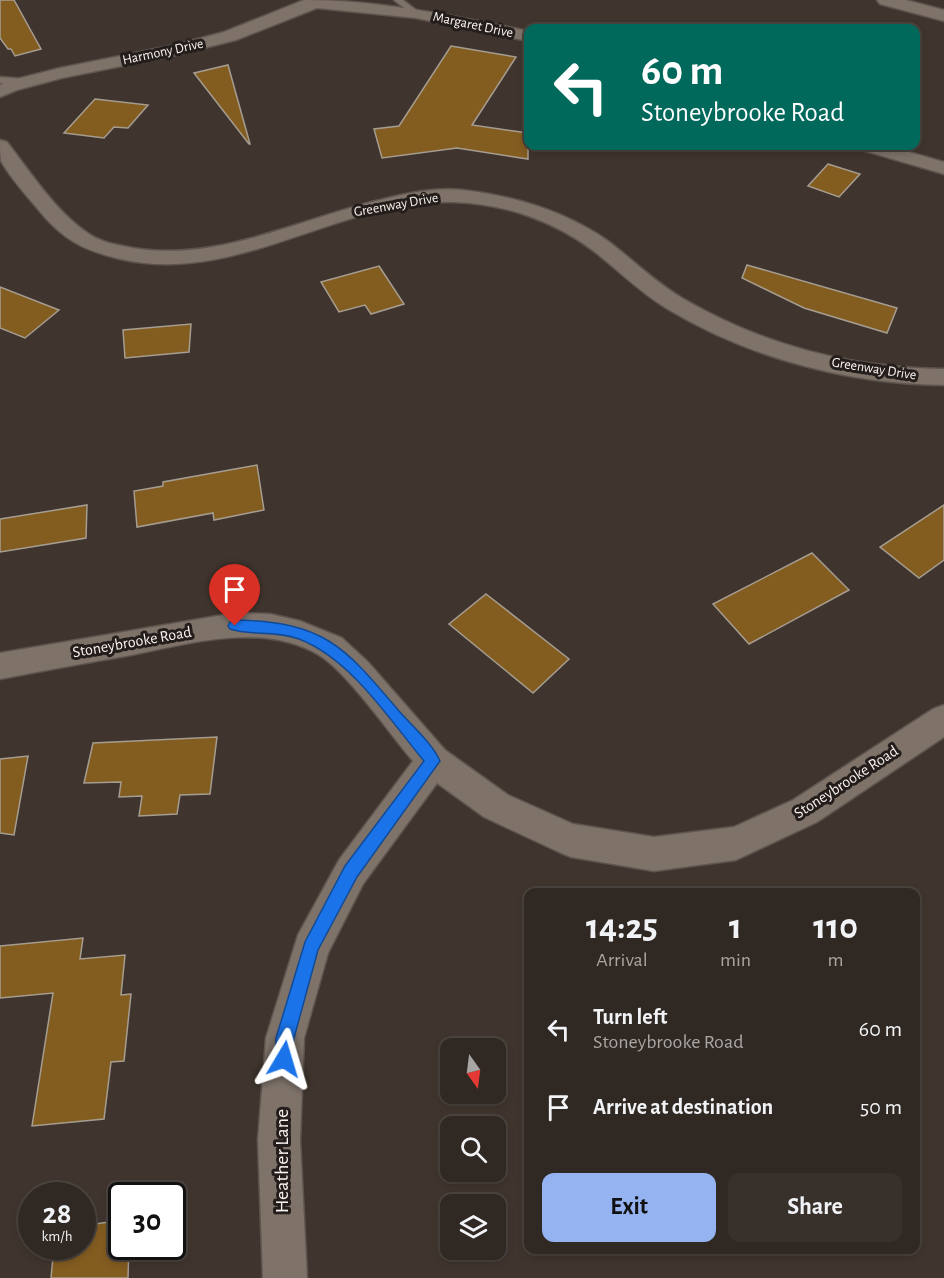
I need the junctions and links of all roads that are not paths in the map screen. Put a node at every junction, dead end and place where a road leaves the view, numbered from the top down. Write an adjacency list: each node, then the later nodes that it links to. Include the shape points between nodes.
1 (398, 0): 4 (lane)
2 (886, 0): 5 (street)
3 (317, 1): 4 (street, Margaret Drive); 8 (street, Harmony Drive, via 230,36)
4 (416, 13): 6 (street, Margaret Drive)
5 (944, 16)
6 (524, 35)
7 (0, 80): 8 (lane)
8 (27, 82): 9 (street, Harmony Drive)
9 (0, 92)
10 (0, 146): 13 (street, Greenway Drive, via 59,221 85,242 125,256 180,258 229,250 368,208 456,195 509,203 558,220 599,245 672,302 778,350 853,369)
11 (883, 150): 12 (street)
12 (944, 168)
13 (944, 377)
14 (0, 666): 16 (street, Stoneybrooke Road, via 187,632 270,626 300,633 331,647 357,671)
15 (944, 719): 16 (street, Stoneybrooke Road, via 805,811 756,834 736,843 654,854 571,840 496,806)
16 (433, 761): 17 (street, Heather Lane, via 351,872 311,948 304,970 285,1038 279,1140)
17 (285, 1278)

